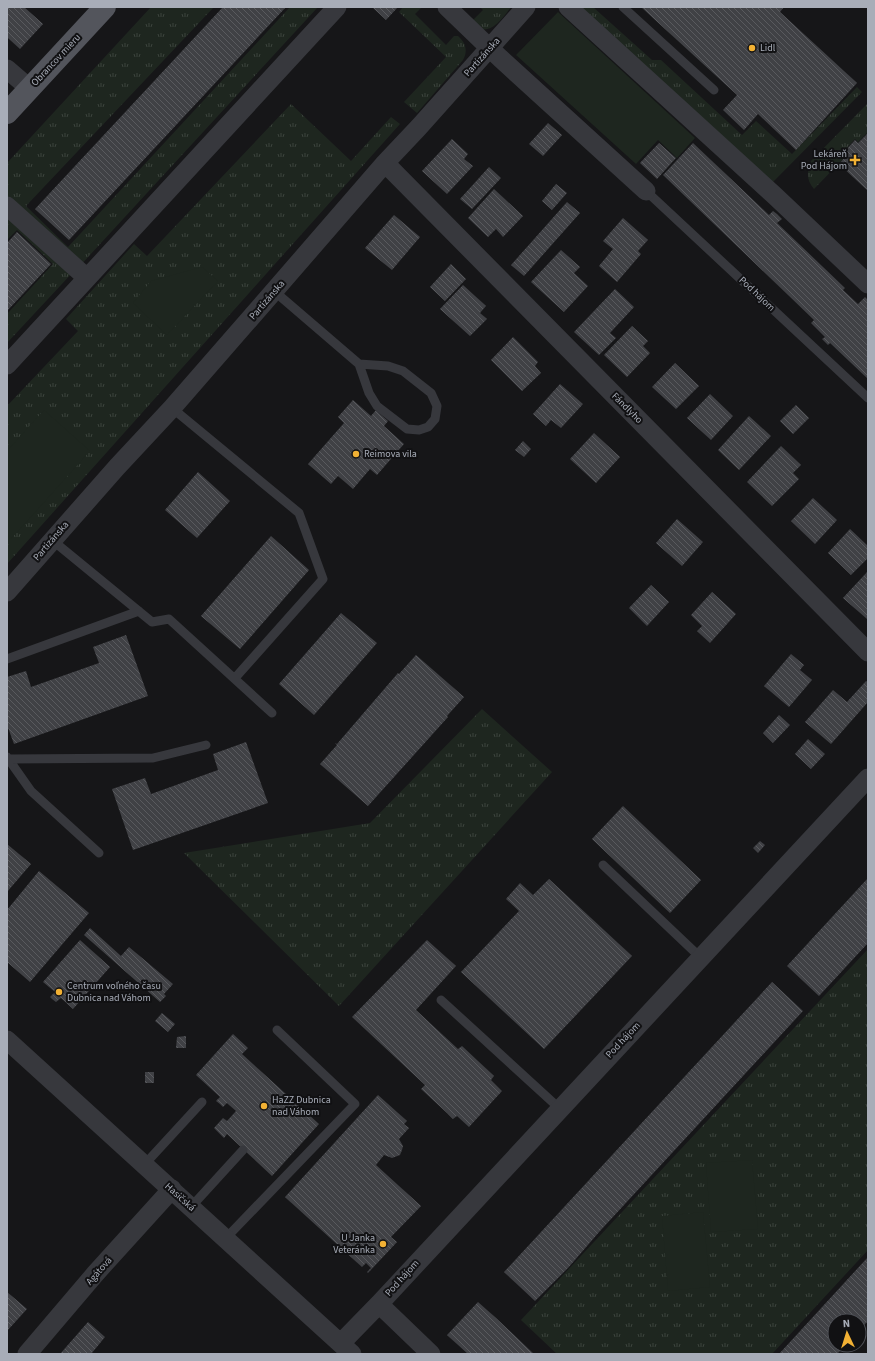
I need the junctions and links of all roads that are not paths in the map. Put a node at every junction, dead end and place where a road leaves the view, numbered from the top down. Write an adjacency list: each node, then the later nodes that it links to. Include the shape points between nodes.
1 (105, 7): 9 (main road, Obrancov mieru)
2 (337, 7): 15 (street)
3 (447, 7): 7 (street)
4 (526, 7): 7 (street, Partizánska)
5 (568, 7): 16 (street)
6 (623, 7): 10 (lane)
7 (490, 48): 12 (street, Partizánska); 13 (street)
8 (7, 69): 9 (street)
9 (30, 88): 11 (main road, Obrancov mieru)
10 (714, 90)
11 (7, 113)
12 (385, 163): 17 (street, Partizánska); 25 (street, Fándlyho)
13 (646, 191): 20 (lane, Pod hájom)
14 (7, 206): 15 (street)
15 (86, 278): 19 (street)
16 (868, 284)
17 (274, 291): 18 (lane); 21 (street, Partizánska)
18 (359, 364): 18 (lane, via 388,366 403,371 431,393 437,406 435,419 428,427 418,430 407,429 377,406 369,393)
19 (7, 365)
20 (868, 398)
21 (172, 408): 22 (street, Partizánska); 27 (lane, via 299,513 323,580)
22 (52, 540): 23 (street, Partizánska); 24 (lane)
23 (7, 592)
24 (139, 611): 26 (lane); 27 (lane, via 152,622 169,619)
25 (868, 652)
26 (7, 659)
27 (235, 678): 28 (lane)
28 (272, 713)
29 (206, 744): 30 (lane, via 153,758)
30 (8, 758): 32 (lane, via 31,791)
31 (868, 778): 34 (street, Pod hájom)
32 (98, 853)
33 (603, 866): 34 (lane)
34 (700, 957): 39 (street, Pod hájom)
35 (441, 1000): 39 (lane)
36 (276, 1030): 44 (lane, via 356,1104)
37 (7, 1040): 41 (street, Hasičská)
38 (202, 1102): 41 (lane)
39 (559, 1108): 45 (street, Pod hájom)
40 (243, 1150): 43 (lane)
41 (145, 1164): 42 (street, Hasičská)
42 (172, 1189): 43 (street, Hasičská); 47 (street, Agátová)
43 (191, 1207): 44 (street, Hasičská)
44 (226, 1238): 46 (street, Hasičská)
45 (379, 1304): 46 (street, Pod hájom); 48 (street, Pod hájom)
46 (347, 1348)
47 (27, 1354)
48 (431, 1354)

